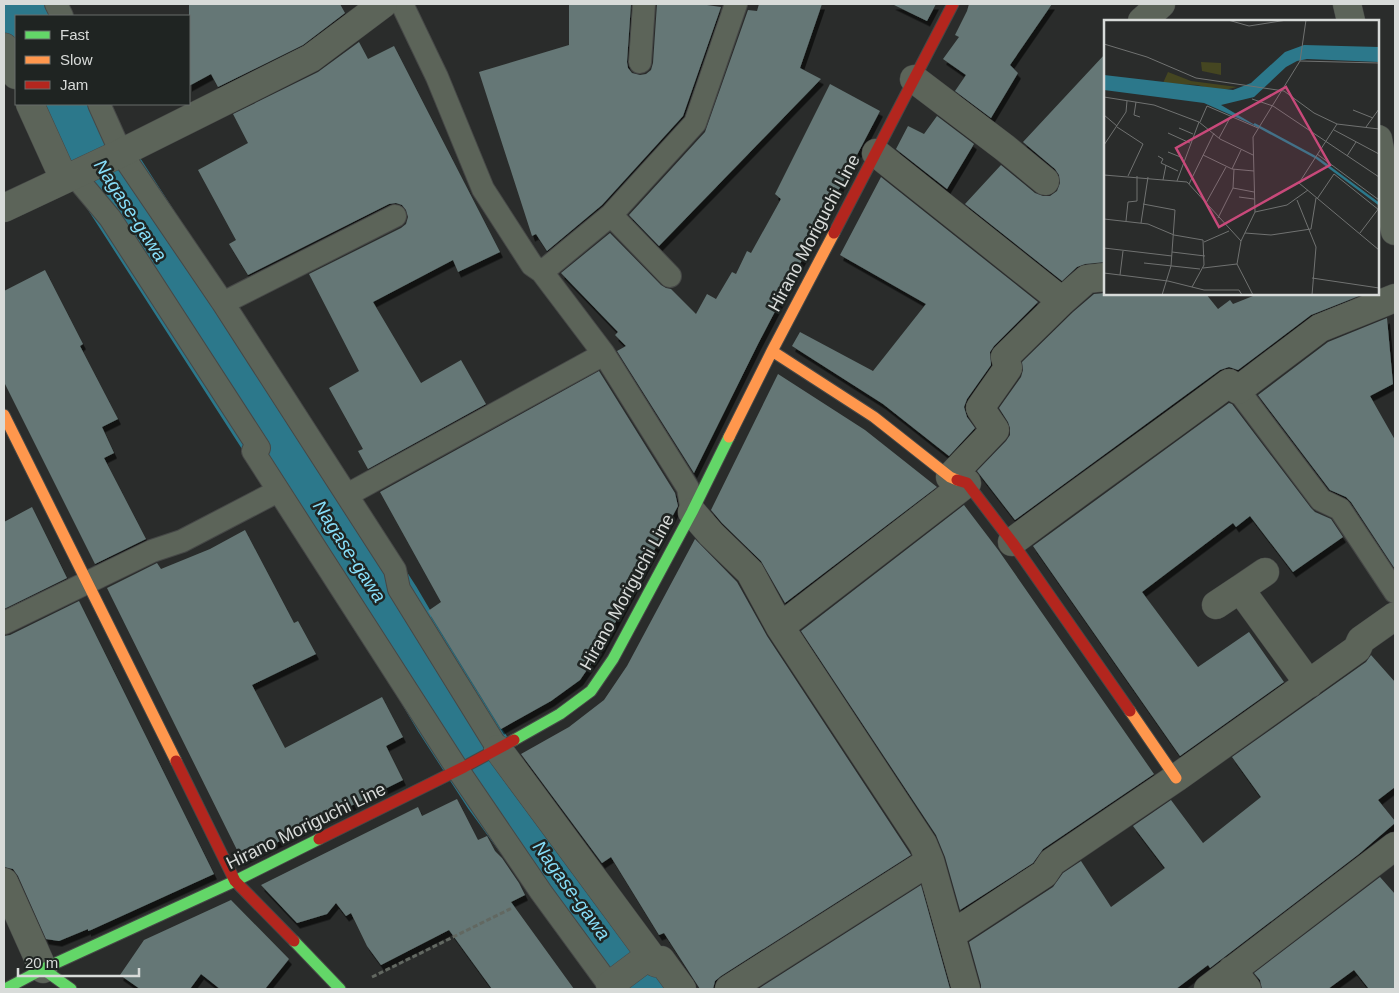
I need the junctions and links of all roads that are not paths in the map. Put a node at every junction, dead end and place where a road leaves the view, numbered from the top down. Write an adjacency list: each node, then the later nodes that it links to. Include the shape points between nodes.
1 (383, 4): 18 (street, via 311,58)
2 (402, 4): 25 (lane, via 483,189 532,265)
3 (644, 4): 11 (lane)
4 (736, 4): 22 (lane, via 695,123)
5 (953, 4): 13 (main road, Hirano Moriguchi Line)
6 (1161, 4): 8 (street)
7 (1347, 4): 9 (street)
8 (1143, 20)
9 (1351, 20)
10 (4, 48): 12 (street)
11 (640, 62)
12 (15, 73)
13 (914, 78): 17 (main road, Hirano Moriguchi Line); 20 (street)
14 (31, 105): 19 (street)
15 (99, 105): 18 (lane)
16 (1379, 144): 24 (street)
17 (876, 153): 29 (street); 31 (main road, Hirano Moriguchi Line)
18 (117, 155): 19 (street); 30 (lane)
19 (74, 174): 21 (street); 36 (lane, via 110,218 259,448 253,451)
20 (1045, 181)
21 (4, 208)
22 (612, 215): 25 (lane); 26 (lane)
23 (395, 216): 30 (lane)
24 (1395, 230)
25 (542, 272): 32 (lane)
26 (670, 276)
27 (1104, 277): 29 (street, via 1087,279)
28 (1395, 298): 33 (street, via 1320,328)
29 (1062, 301): 35 (street, via 1005,357 1008,368 980,408 994,430)
30 (223, 303): 37 (lane)
31 (772, 350): 35 (main road, via 874,418); 38 (main road, Hirano Moriguchi Line)
32 (604, 354): 37 (lane); 38 (lane, via 688,488)
33 (1238, 390): 39 (street, via 1229,383); 43 (lane, via 1321,500 1340,509)
34 (4, 415): 41 (main road)
35 (958, 480): 39 (main road); 47 (street)
36 (278, 491): 41 (lane, via 182,541 152,551); 50 (lane)
37 (347, 495): 49 (lane, via 395,570 399,589)
38 (692, 512): 47 (street, via 750,572); 49 (main road, Hirano Moriguchi Line, via 613,659 591,691 560,714)
39 (1012, 542): 51 (main road)
40 (1265, 572): 42 (street)
41 (88, 582): 46 (lane); 54 (main road)
42 (1240, 589): 44 (street); 48 (street)
43 (1395, 592)
44 (1216, 605)
45 (1395, 616): 48 (street, via 1361,640 1357,650)
46 (4, 623)
47 (780, 627): 53 (street, via 923,844)
48 (1309, 684): 51 (street)
49 (494, 751): 50 (main road, Hirano Moriguchi Line); 57 (street)
50 (461, 768): 54 (main road, Hirano Moriguchi Line); 60 (lane, via 541,892)
51 (1176, 778): 56 (street, via 1052,862 1044,874)
52 (1392, 856): 59 (street)
53 (930, 861): 56 (street); 65 (street)
54 (235, 881): 58 (main road, Hirano Moriguchi Line); 63 (main road)
55 (4, 882): 58 (street)
56 (951, 935): 66 (street)
57 (648, 957): 60 (street); 64 (street, via 656,963 661,960)
58 (43, 968): 61 (main road, Hirano Moriguchi Line); 62 (main road)
59 (1240, 980): 67 (street)
60 (612, 985)
61 (5, 989)
62 (71, 989)
63 (340, 989)
64 (682, 989)
65 (730, 989)
66 (966, 989)
67 (1208, 989)

